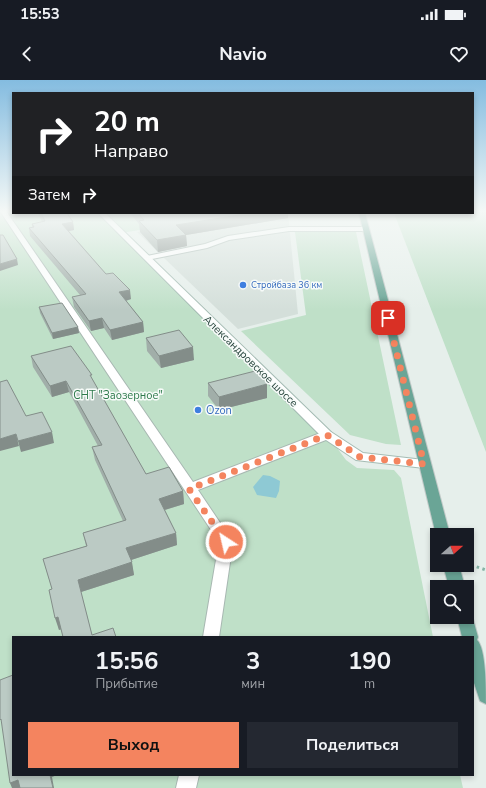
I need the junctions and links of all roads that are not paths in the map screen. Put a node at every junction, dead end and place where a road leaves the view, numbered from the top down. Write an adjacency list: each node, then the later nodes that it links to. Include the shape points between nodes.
1 (25, 244): 8 (street)
2 (133, 244): 5 (street, Александровское шоссе)
3 (212, 244): 5 (lane)
4 (370, 244): 7 (main road)
5 (147, 258): 6 (street, Александровское шоссе)
6 (327, 435): 7 (street, Александровское шоссе, via 360,457); 8 (street)
7 (424, 464): 9 (main road)
8 (189, 489): 11 (street, via 226,542)
9 (441, 528)
10 (467, 624): 12 (main road)
11 (211, 636)
12 (470, 636)
13 (474, 650): 14 (main road)
14 (486, 695)
15 (189, 776): 16 (street)
16 (186, 788)

